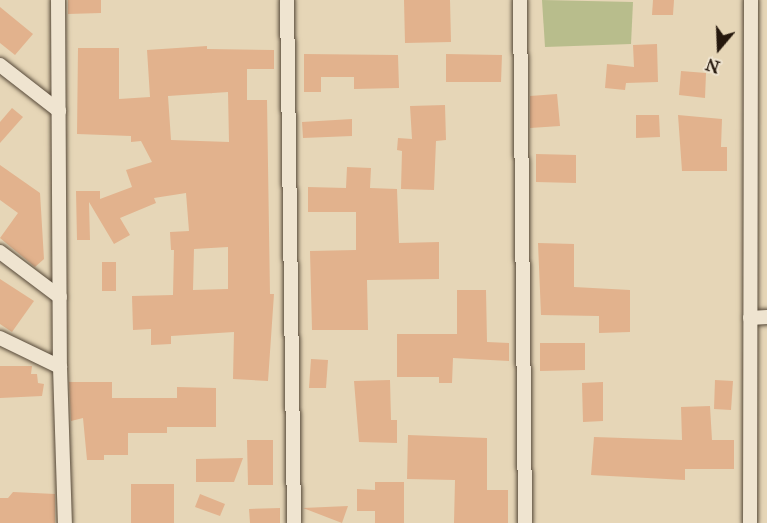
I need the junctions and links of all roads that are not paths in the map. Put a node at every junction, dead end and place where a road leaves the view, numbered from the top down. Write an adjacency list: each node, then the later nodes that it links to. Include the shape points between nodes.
1 (58, 0): 6 (street)
2 (287, 0): 14 (street)
3 (520, 0): 15 (street)
4 (751, 0): 10 (street)
5 (0, 65): 6 (street)
6 (59, 111): 8 (street)
7 (0, 252): 8 (street)
8 (60, 297): 12 (street)
9 (767, 317): 10 (street)
10 (750, 318): 16 (street)
11 (0, 338): 12 (street)
12 (60, 368): 13 (street)
13 (65, 523)
14 (294, 523)
15 (525, 523)
16 (750, 523)

